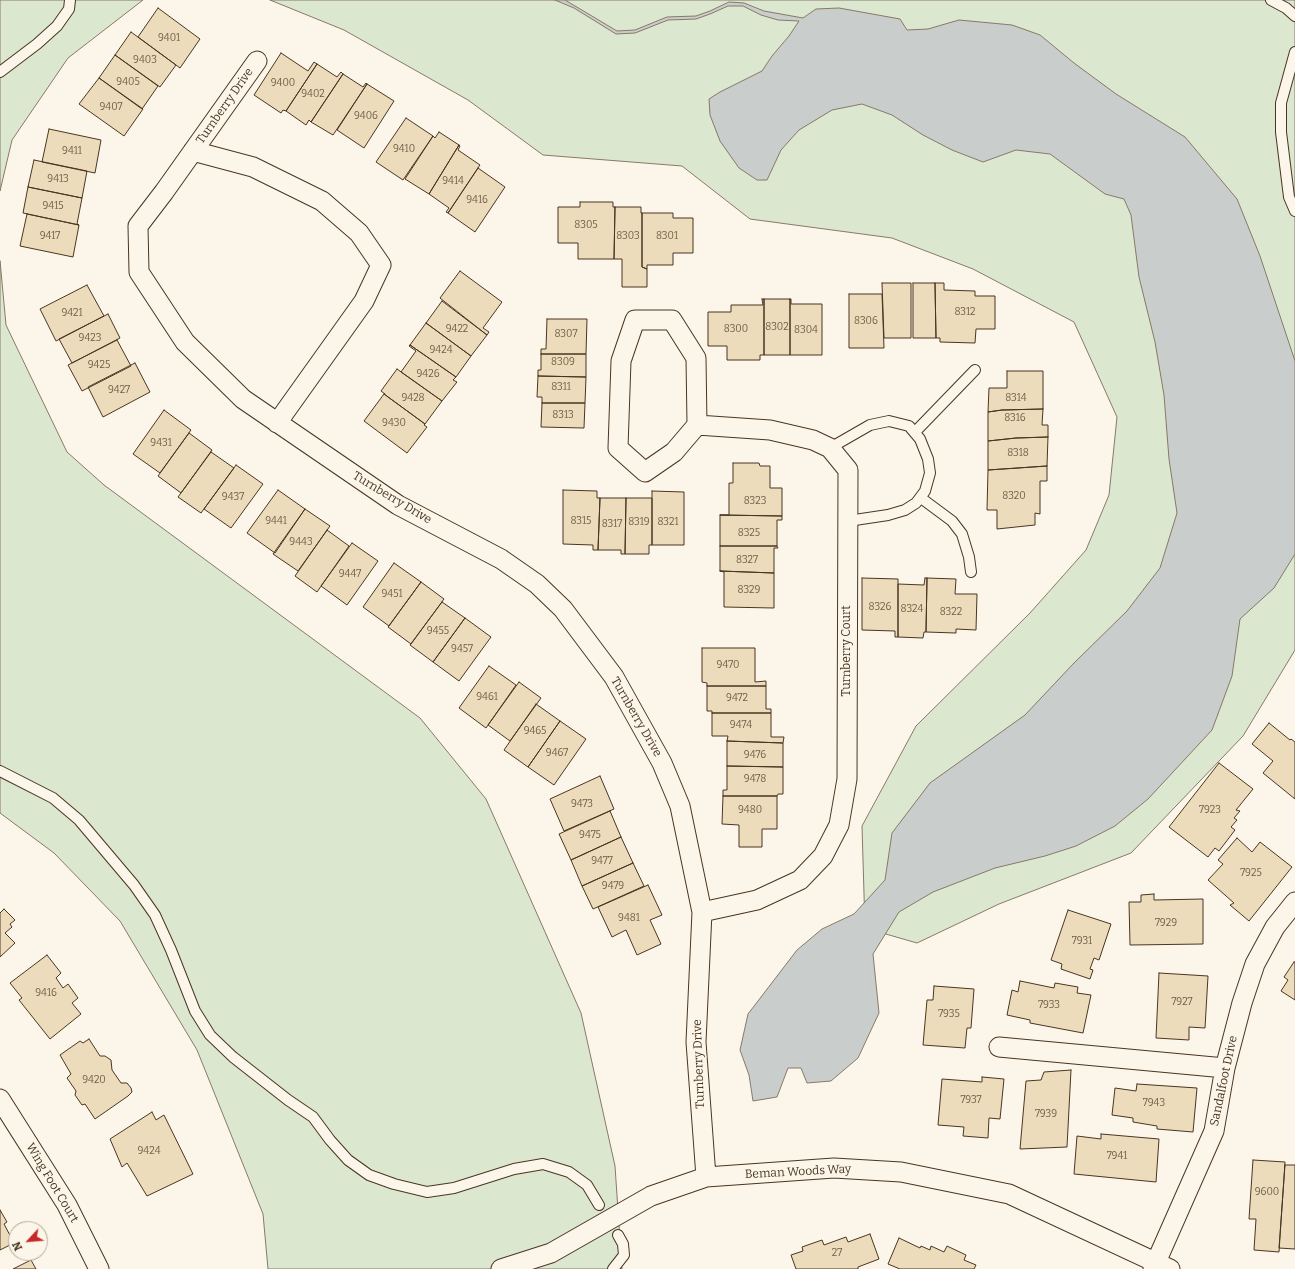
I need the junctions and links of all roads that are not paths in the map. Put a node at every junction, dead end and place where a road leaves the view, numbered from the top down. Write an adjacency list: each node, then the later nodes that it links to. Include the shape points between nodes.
1 (70, 0): 6 (lane, via 69,9 57,26 38,44)
2 (1271, 0): 3 (lane)
3 (1295, 16)
4 (1295, 52): 8 (lane, via 1281,103 1281,132 1289,197)
5 (257, 61): 7 (street, Turnberry Drive)
6 (0, 72)
7 (193, 151): 10 (street, Turnberry Drive, via 138,226 139,272 185,342 242,399); 10 (street, Turnberry Drive, via 253,167 322,201 359,233 381,265 364,301)
8 (1295, 210)
9 (975, 370): 12 (lane)
10 (277, 423): 19 (street, Turnberry Drive, via 398,504 501,559 537,584 563,609 614,677 662,763 680,806)
11 (697, 425): 11 (street, via 696,358 672,320 635,320 621,361 618,448 645,472 674,452); 13 (street, Turnberry Court, via 770,430 813,440)
12 (915, 432): 13 (lane, via 909,426 889,420 870,425); 14 (lane, via 928,459 930,473 925,491)
13 (830, 448): 15 (street, Turnberry Court, via 848,470)
14 (920, 498): 15 (lane, via 905,510 888,516); 16 (lane, via 952,521 962,534 969,557)
15 (848, 521): 19 (street, Turnberry Court, via 847,779 839,825 823,856 800,880 757,900)
16 (970, 572)
17 (0, 771): 24 (lane, via 53,798 79,820 134,885 155,915 195,1011 210,1035 232,1057 313,1117 348,1160 369,1175 427,1192 454,1188 514,1169 543,1164 569,1172 587,1185)
18 (1295, 902): 21 (street, Sandalfoot Drive, via 1275,927 1255,964)
19 (702, 912): 23 (street, Turnberry Drive, via 696,1042)
20 (999, 1047): 21 (street)
21 (1225, 1068): 26 (street, Sandalfoot Drive, via 1214,1131)
22 (0, 1099): 27 (street, Wing Foot Court, via 67,1204)
23 (706, 1177): 26 (street, Beman Woods Way, via 834,1168 901,1172 1009,1194); 28 (street, Beman Woods Way, via 651,1196 552,1253)
24 (599, 1205)
25 (618, 1235): 29 (lane, via 623,1244 624,1255)
26 (1160, 1267)
27 (99, 1269)
28 (501, 1269)
29 (613, 1269)

